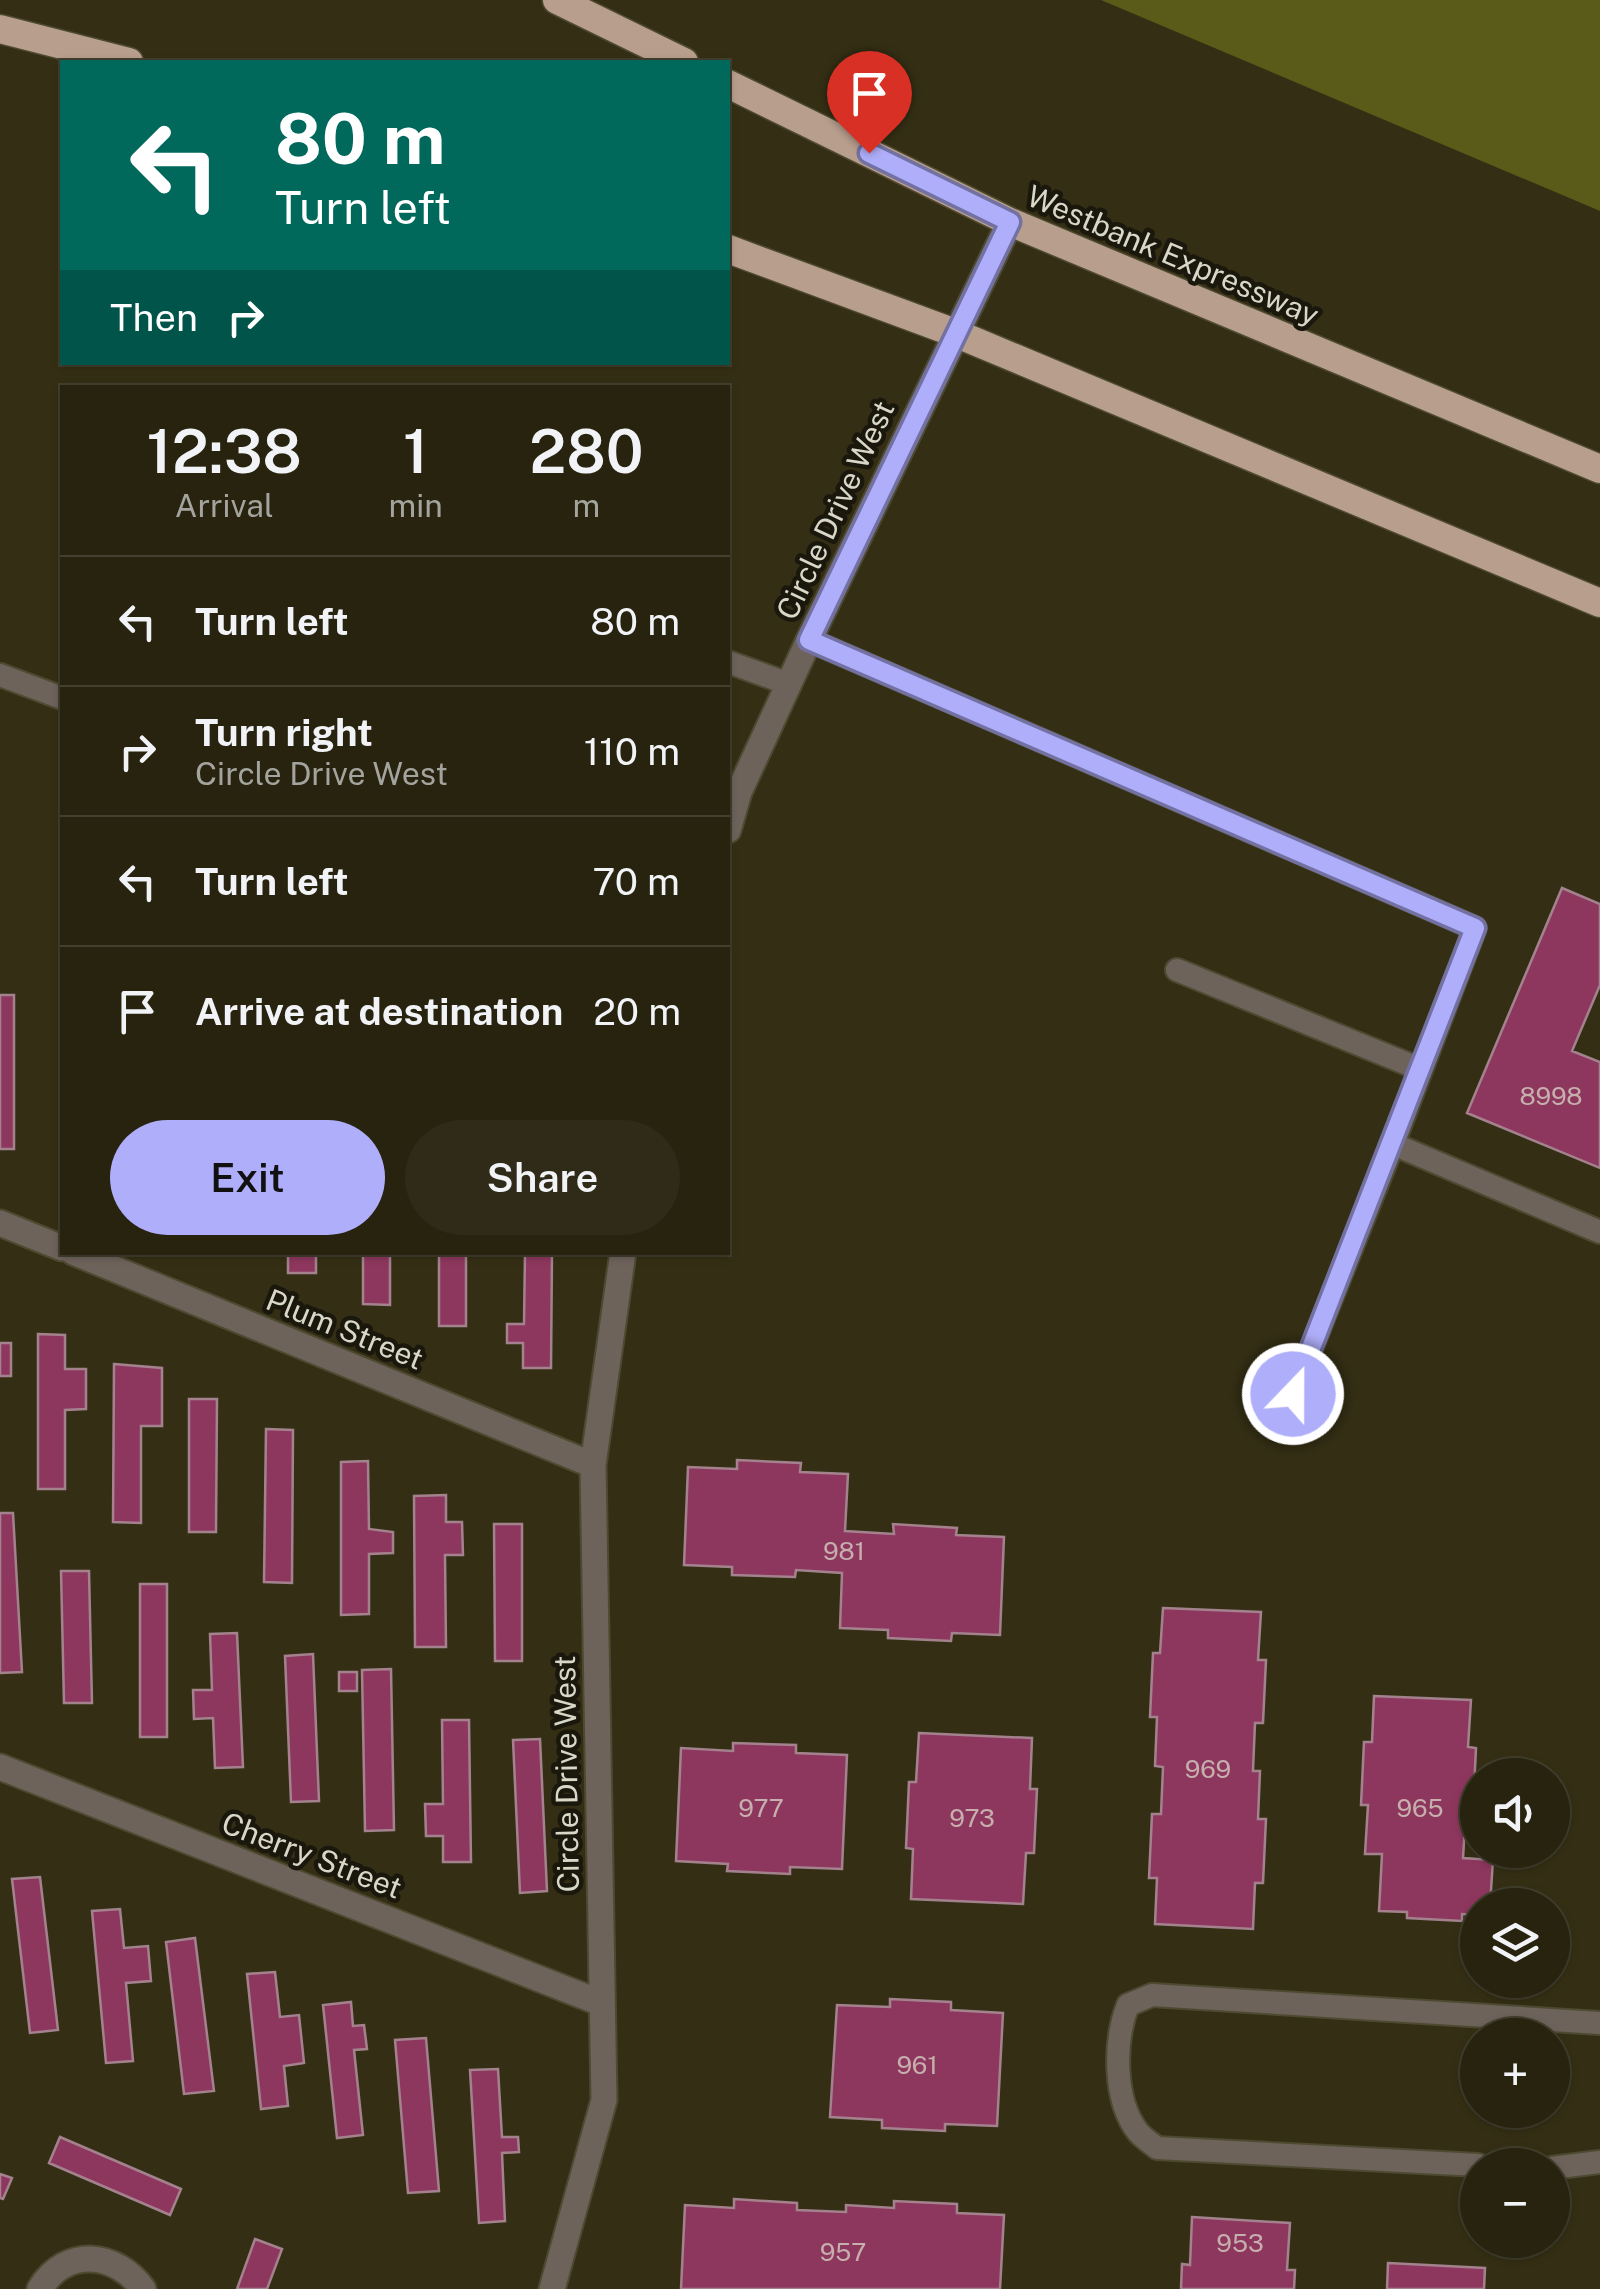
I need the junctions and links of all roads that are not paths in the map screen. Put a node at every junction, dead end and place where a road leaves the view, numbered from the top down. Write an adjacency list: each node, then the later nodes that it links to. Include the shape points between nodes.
1 (557, 0): 4 (highway)
2 (0, 29): 3 (highway)
3 (122, 60)
4 (680, 60)
5 (730, 85): 6 (highway, Westbank Expressway)
6 (1010, 222): 8 (street, Circle Drive West); 9 (highway, Westbank Expressway)
7 (730, 250): 8 (highway)
8 (955, 333): 10 (highway); 11 (street, Circle Drive West)
9 (1600, 469)
10 (1600, 602)
11 (809, 640): 14 (street, Circle Drive West); 18 (lane, via 1475,928)
12 (730, 663): 14 (lane)
13 (0, 675): 15 (lane)
14 (790, 684): 16 (street, Circle Drive West)
15 (60, 697)
16 (730, 823)
17 (1177, 970): 18 (lane)
18 (1420, 1070): 19 (lane)
19 (1393, 1144): 21 (lane); 25 (lane)
20 (0, 1222): 22 (street)
21 (1600, 1232)
22 (60, 1247)
23 (80, 1255): 26 (street, Plum Street)
24 (622, 1255): 26 (street, Circle Drive West)
25 (1293, 1394)
26 (592, 1465): 28 (street, Circle Drive West)
27 (0, 1766): 28 (street, Cherry Street)
28 (601, 2003): 35 (street, Circle Drive West, via 604,2100)
29 (1600, 2023): 31 (lane, via 1152,1996 1128,2005 1116,2053 1126,2110 1157,2148)
30 (1600, 2162): 32 (lane)
31 (1460, 2165)
32 (1570, 2166)
33 (40, 2289): 34 (street, via 60,2266 97,2258 117,2263)
34 (143, 2289)
35 (552, 2289)

